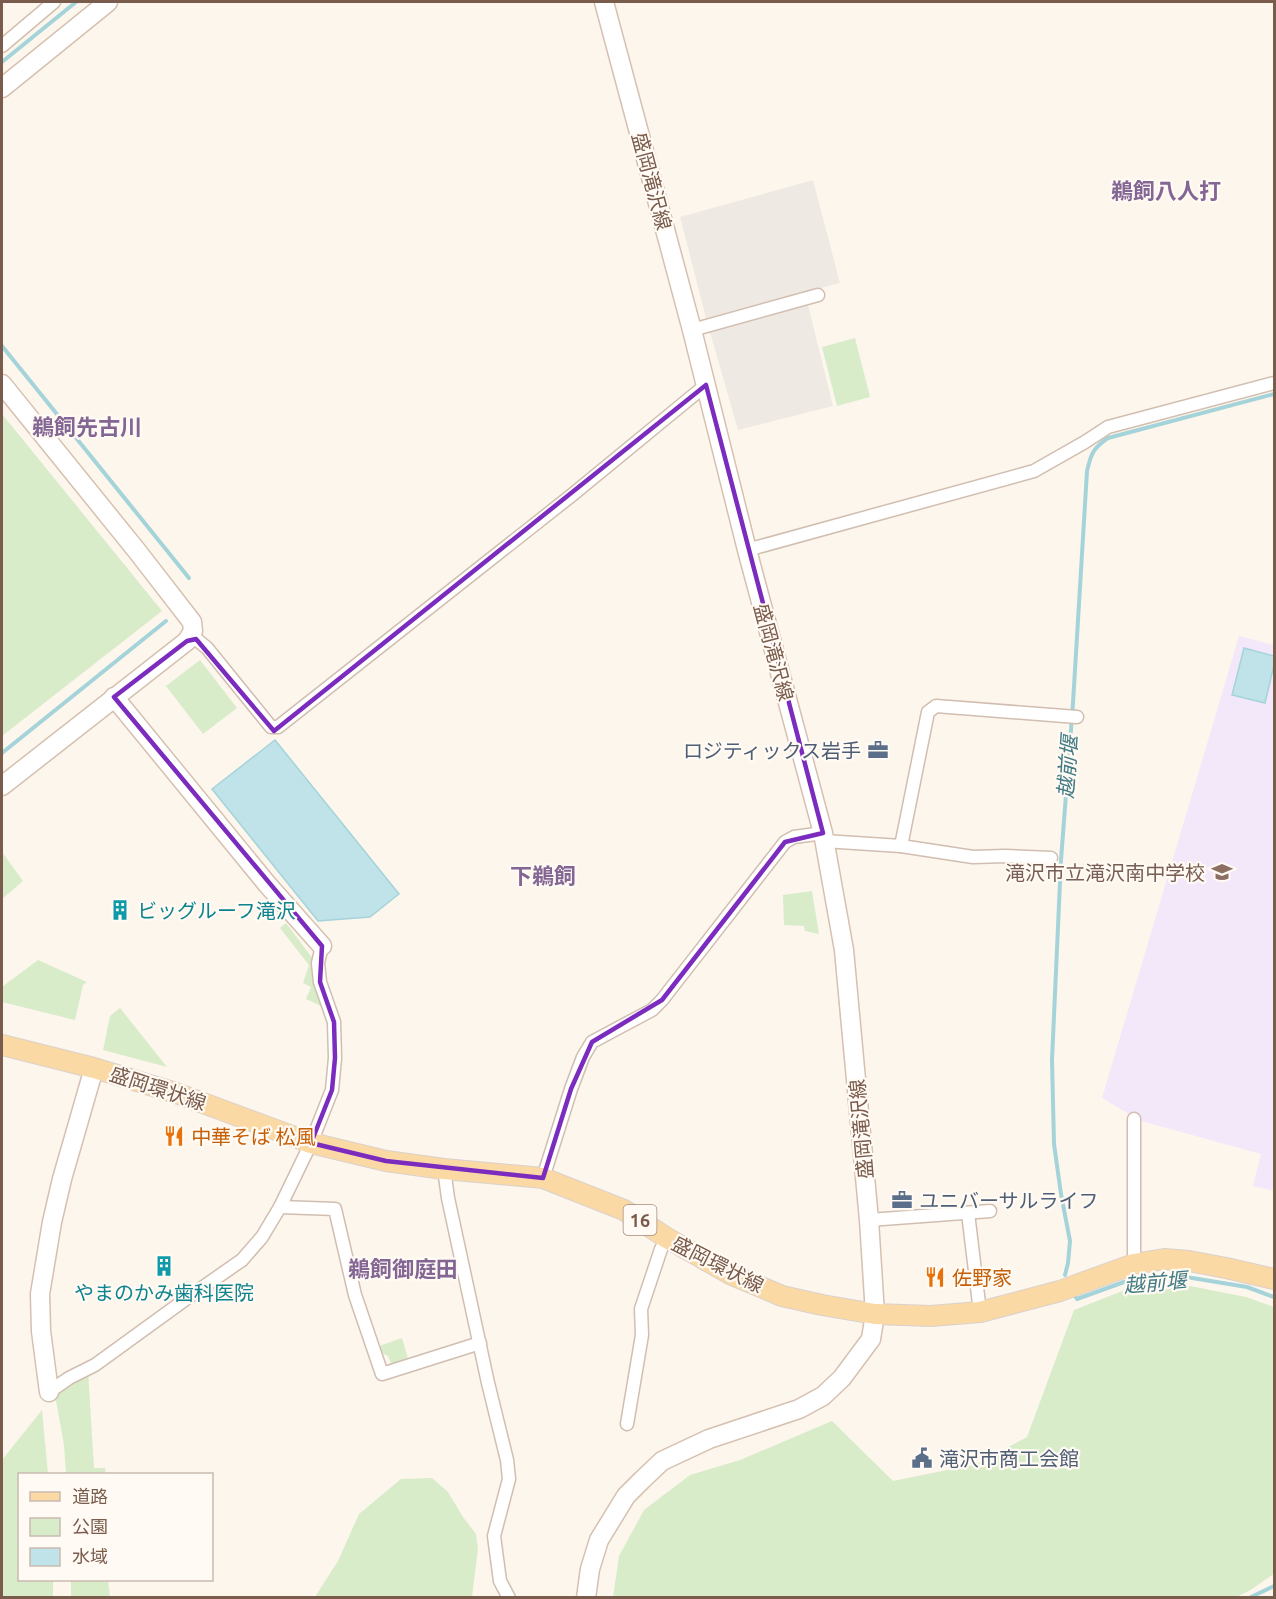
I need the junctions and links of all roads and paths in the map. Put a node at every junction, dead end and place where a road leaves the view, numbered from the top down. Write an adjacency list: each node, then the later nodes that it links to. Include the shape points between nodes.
1 (54, 2): 4 (street)
2 (108, 2): 5 (street)
3 (604, 2): 7 (street, 盛岡滝沢線)
4 (2, 46)
5 (2, 88)
6 (818, 295): 7 (street)
7 (692, 330): 10 (street, 盛岡滝沢線)
8 (1275, 383): 11 (street, via 1108,427 1034,471)
9 (2, 384): 12 (street, via 192,622 193,632)
10 (706, 385): 11 (street, 盛岡滝沢線); 12 (street, via 278,727 271,727 207,648 196,639)
11 (747, 550): 16 (street, 盛岡滝沢線)
12 (187, 640): 13 (street)
13 (114, 697): 15 (street); 19 (street)
14 (1072, 717): 17 (street, via 936,706 928,712)
15 (2, 786)
16 (823, 837): 17 (street); 25 (street, via 794,837 785,842 662,1000 652,1010 592,1042 571,1089); 29 (street, 盛岡滝沢線, via 844,950)
17 (902, 846): 18 (street, via 973,857)
18 (1051, 858)
19 (322, 946): 23 (street, via 318,963 320,981 334,1022 335,1058 332,1090)
20 (2, 1045): 21 (main road, 盛岡環状線 / 16)
21 (94, 1068): 23 (main road, 盛岡環状線 / 16, via 189,1097); 36 (street, via 62,1179 40,1294)
22 (1134, 1119): 31 (street)
23 (311, 1143): 24 (main road, 盛岡環状線 / 16, via 386,1161); 26 (street)
24 (444, 1169): 25 (main road, 盛岡環状線 / 16); 35 (street)
25 (543, 1178): 30 (main road, 盛岡環状線 / 16, via 624,1210)
26 (280, 1207): 35 (street, via 335,1209 355,1295 382,1374); 36 (street, via 242,1260 95,1365)
27 (990, 1211): 28 (street)
28 (968, 1213): 29 (street); 33 (street)
29 (869, 1220): 34 (street, 盛岡滝沢線)
30 (667, 1238): 34 (main road, 盛岡環状線 / 16, via 730,1274 782,1296); 37 (street, via 641,1309 642,1335)
31 (1134, 1264): 32 (main road, 盛岡環状線 / 16, via 1164,1259 1189,1261); 33 (main road, 盛岡環状線 / 16, via 1060,1291)
32 (1275, 1280)
33 (980, 1312): 34 (main road, 盛岡環状線 / 16, via 931,1316)
34 (875, 1314): 39 (street, 盛岡滝沢線, via 871,1339 824,1396 799,1409 709,1438 662,1461 642,1480 626,1496 598,1540)
35 (480, 1343): 38 (street, via 507,1460 508,1479 494,1536 500,1581)
36 (49, 1392)
37 (627, 1424)
38 (509, 1598)
39 (586, 1598)

